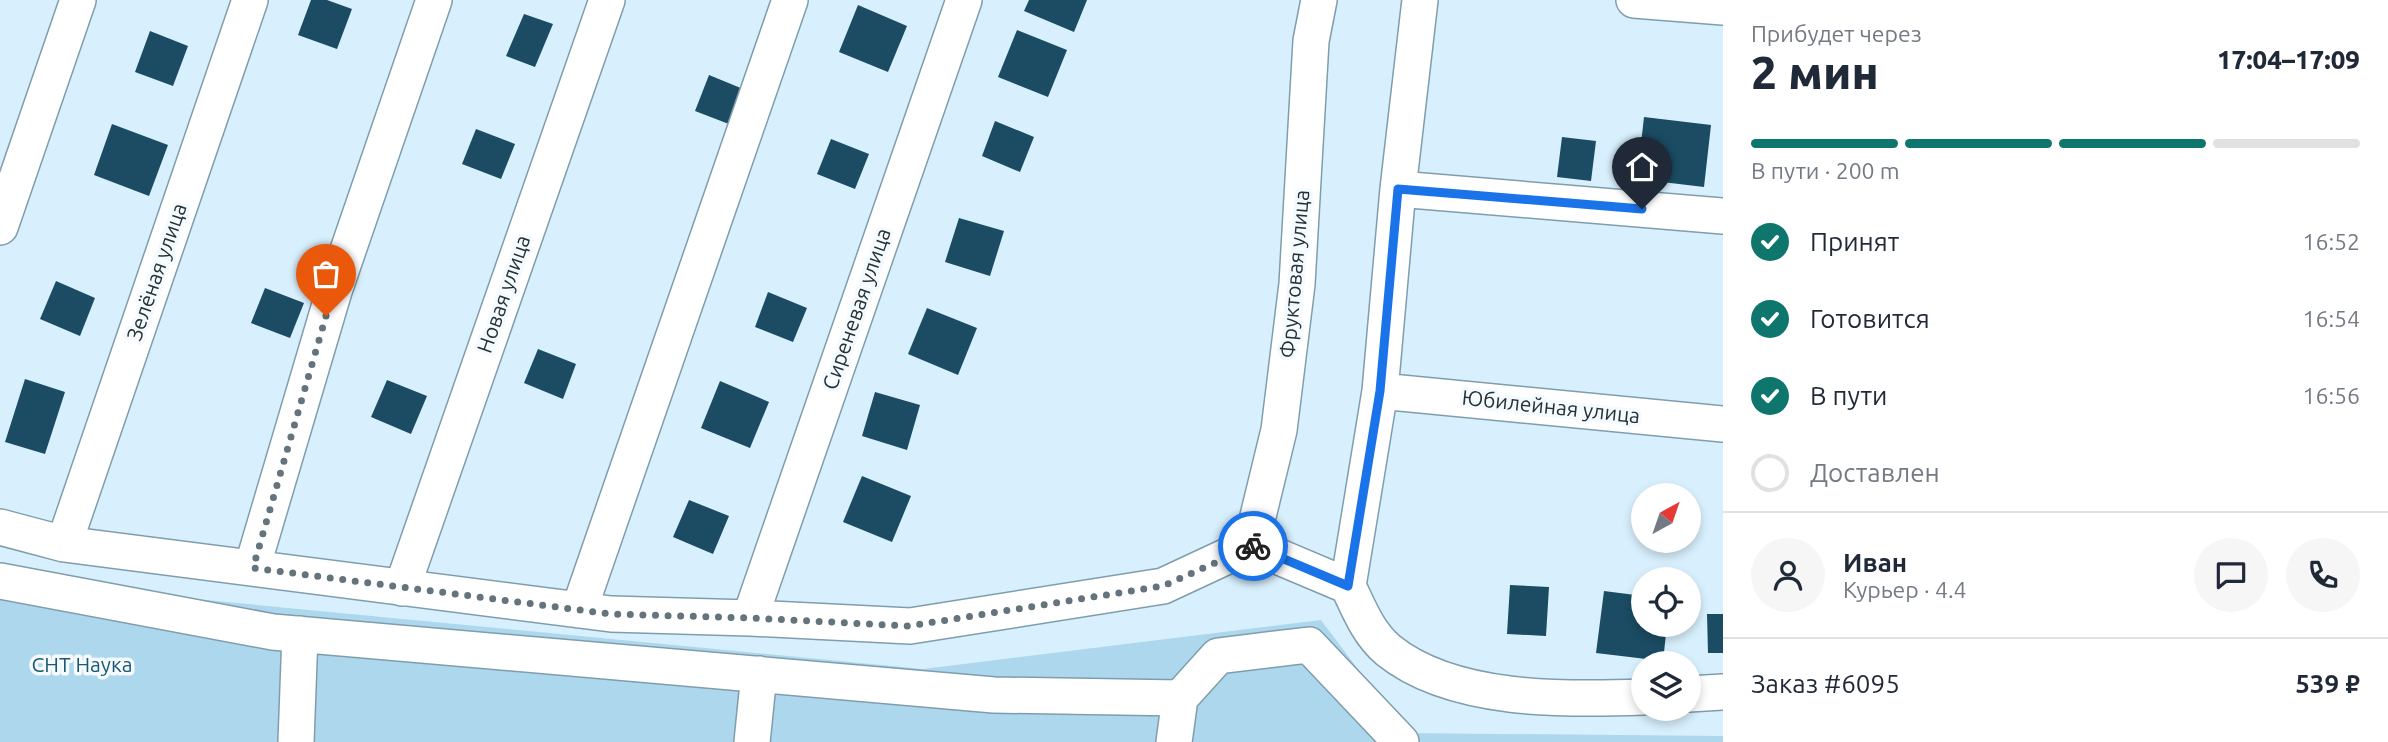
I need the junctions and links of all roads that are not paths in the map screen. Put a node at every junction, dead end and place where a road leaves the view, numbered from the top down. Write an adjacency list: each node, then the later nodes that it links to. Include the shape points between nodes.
1 (78, 0): 13 (street)
2 (250, 0): 17 (street, Зелёная улица)
3 (434, 0): 19 (street, via 334,291)
4 (607, 0): 22 (street, Новая улица)
5 (790, 0): 23 (street)
6 (964, 0): 24 (street, Сиреневая улица)
7 (1319, 0): 18 (street, Фруктовая улица, via 1311,41 1297,284 1279,430)
8 (1420, 0): 11 (street)
9 (1634, 0): 10 (street)
10 (1723, 7)
11 (1398, 189): 12 (street); 14 (street)
12 (1723, 215)
13 (0, 227)
14 (1380, 391): 15 (street, Юбилейная улица); 21 (street)
15 (1723, 424)
16 (0, 527): 17 (street)
17 (64, 544): 19 (street)
18 (1251, 545): 21 (street); 24 (street, via 1163,586 909,626)
19 (253, 568): 22 (street)
20 (0, 581): 25 (street)
21 (1348, 586): 29 (street, via 1367,624 1387,649 1436,677 1504,694)
22 (402, 588): 23 (street)
23 (579, 610): 24 (street)
24 (750, 618)
25 (300, 634): 26 (street); 31 (street)
26 (759, 674): 30 (street, via 994,695); 32 (street)
27 (1723, 692): 28 (street)
28 (1701, 693)
29 (1631, 697)
30 (1180, 698): 33 (street); 34 (street, via 1218,656 1309,645)
31 (296, 742)
32 (752, 742)
33 (1174, 742)
34 (1401, 742)

